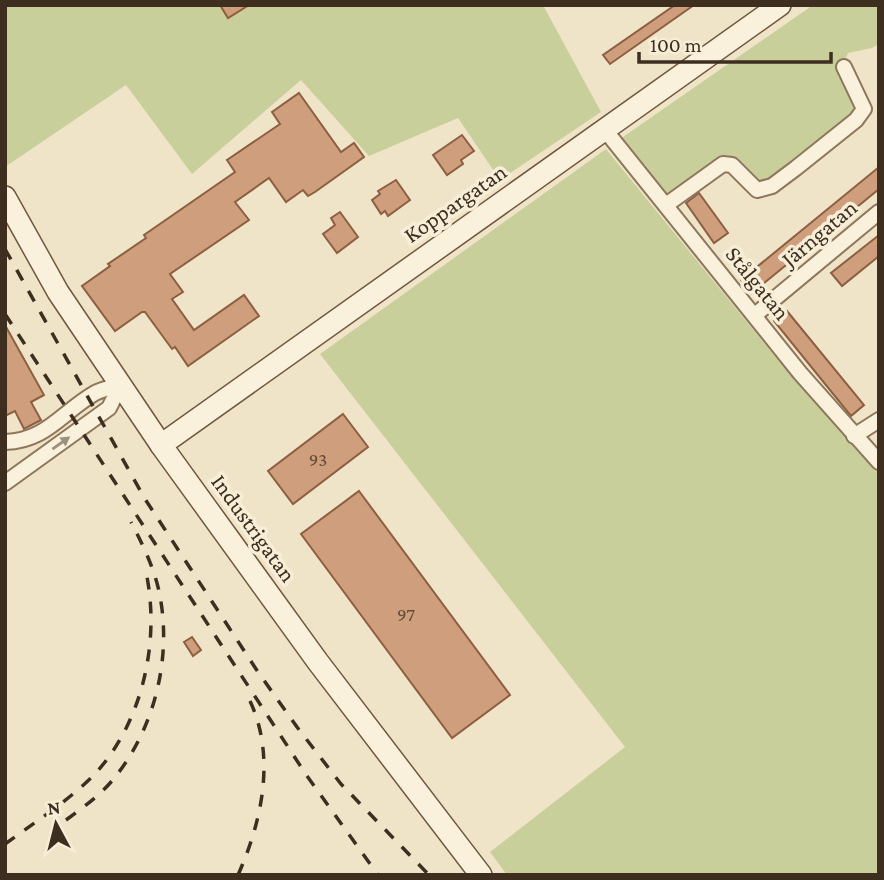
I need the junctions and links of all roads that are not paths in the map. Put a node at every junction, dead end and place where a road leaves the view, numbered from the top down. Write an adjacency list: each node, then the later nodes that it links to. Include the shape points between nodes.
1 (780, 5): 3 (street, Koppargatan)
2 (844, 67): 5 (street, via 863,109 856,120 796,168 772,186 757,190 732,165 723,163)
3 (604, 130): 5 (street, Stålgatan); 12 (street, Koppargatan)
4 (5, 197): 8 (street, Industrigatan, via 58,292)
5 (666, 205): 7 (street, Stålgatan)
6 (879, 212): 7 (street, Järngatan)
7 (755, 315): 10 (street, Stålgatan)
8 (121, 384): 11 (street, via 98,391 24,442); 12 (street, Industrigatan); 14 (street, one-way to 8, via 109,408)
9 (879, 420): 10 (street)
10 (854, 436): 13 (street, Stålgatan)
11 (5, 442)
12 (160, 444): 15 (street, Industrigatan)
13 (879, 462)
14 (5, 482)
15 (481, 875)

